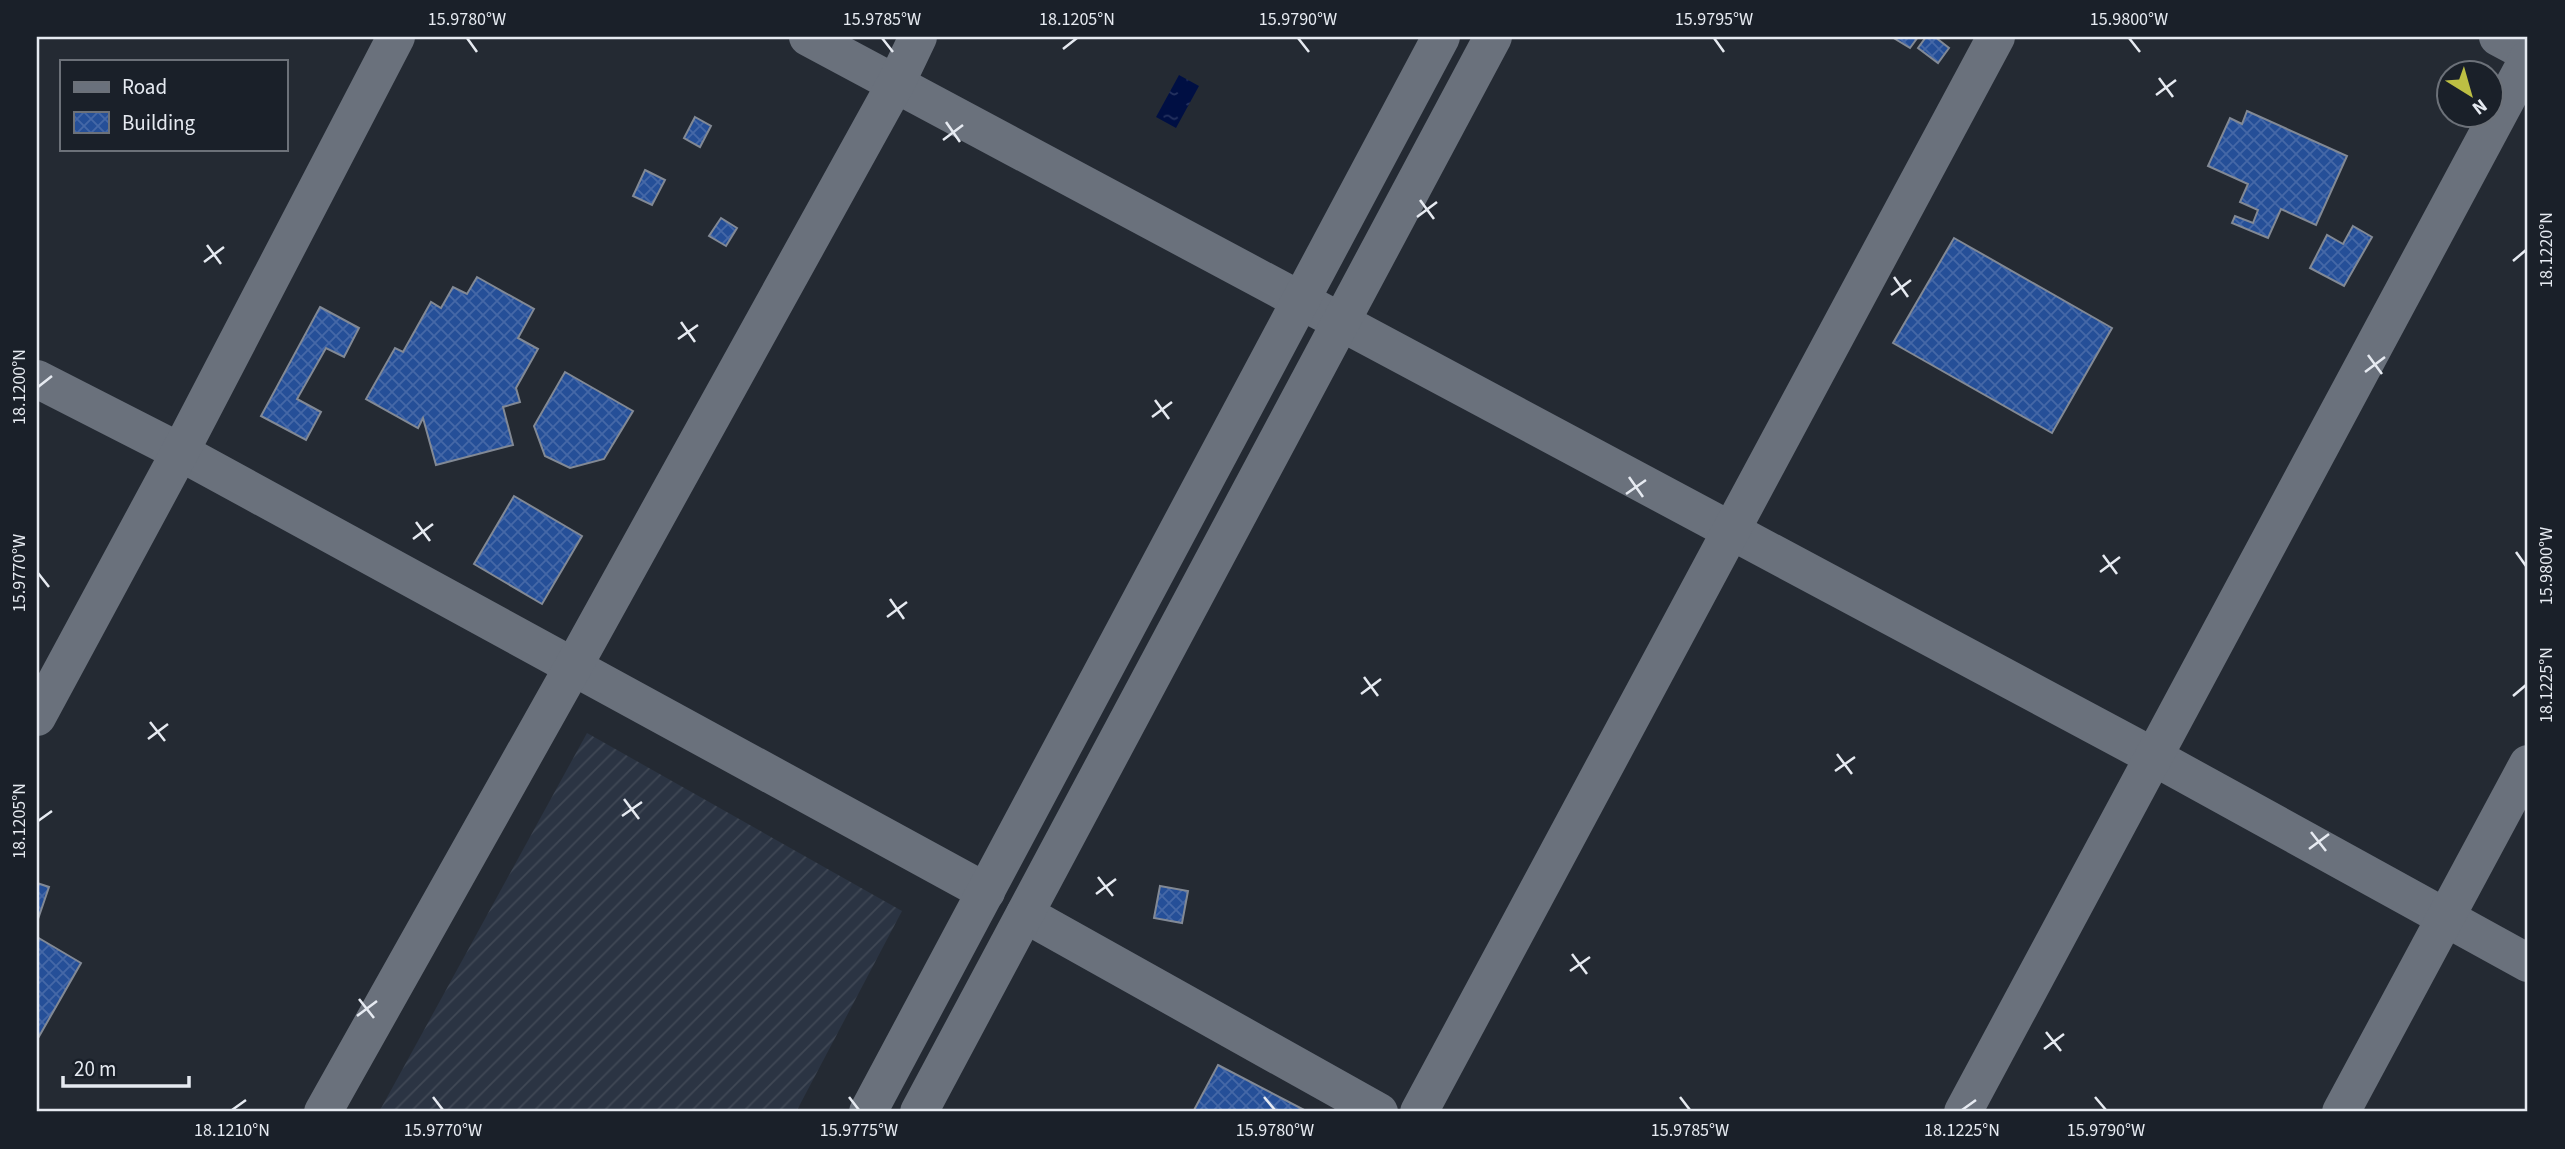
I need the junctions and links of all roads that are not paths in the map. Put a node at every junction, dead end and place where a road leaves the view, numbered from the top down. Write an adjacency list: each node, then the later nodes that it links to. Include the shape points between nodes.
1 (396, 37): 14 (street)
2 (808, 37): 10 (street)
3 (918, 37): 10 (street)
4 (1441, 37): 11 (street)
5 (1493, 37): 12 (street)
6 (1996, 37): 15 (street)
7 (2498, 37): 8 (street)
8 (2528, 53)
9 (2528, 59): 18 (street)
10 (895, 83): 11 (street); 16 (street)
11 (1300, 301): 12 (street); 20 (street)
12 (1341, 321): 15 (street); 21 (street)
13 (37, 379): 14 (street)
14 (180, 452): 16 (street); 17 (street)
15 (1731, 531): 18 (street); 28 (street)
16 (573, 667): 20 (street); 24 (street)
17 (37, 717)
18 (2154, 757): 22 (street); 29 (street)
19 (2528, 764): 22 (street)
20 (986, 892): 25 (street)
21 (1025, 914): 26 (street); 27 (street)
22 (2445, 916): 23 (street); 30 (street)
23 (2528, 963)
24 (323, 1112)
25 (868, 1112)
26 (919, 1112)
27 (1379, 1112)
28 (1419, 1112)
29 (1963, 1112)
30 (2341, 1112)

